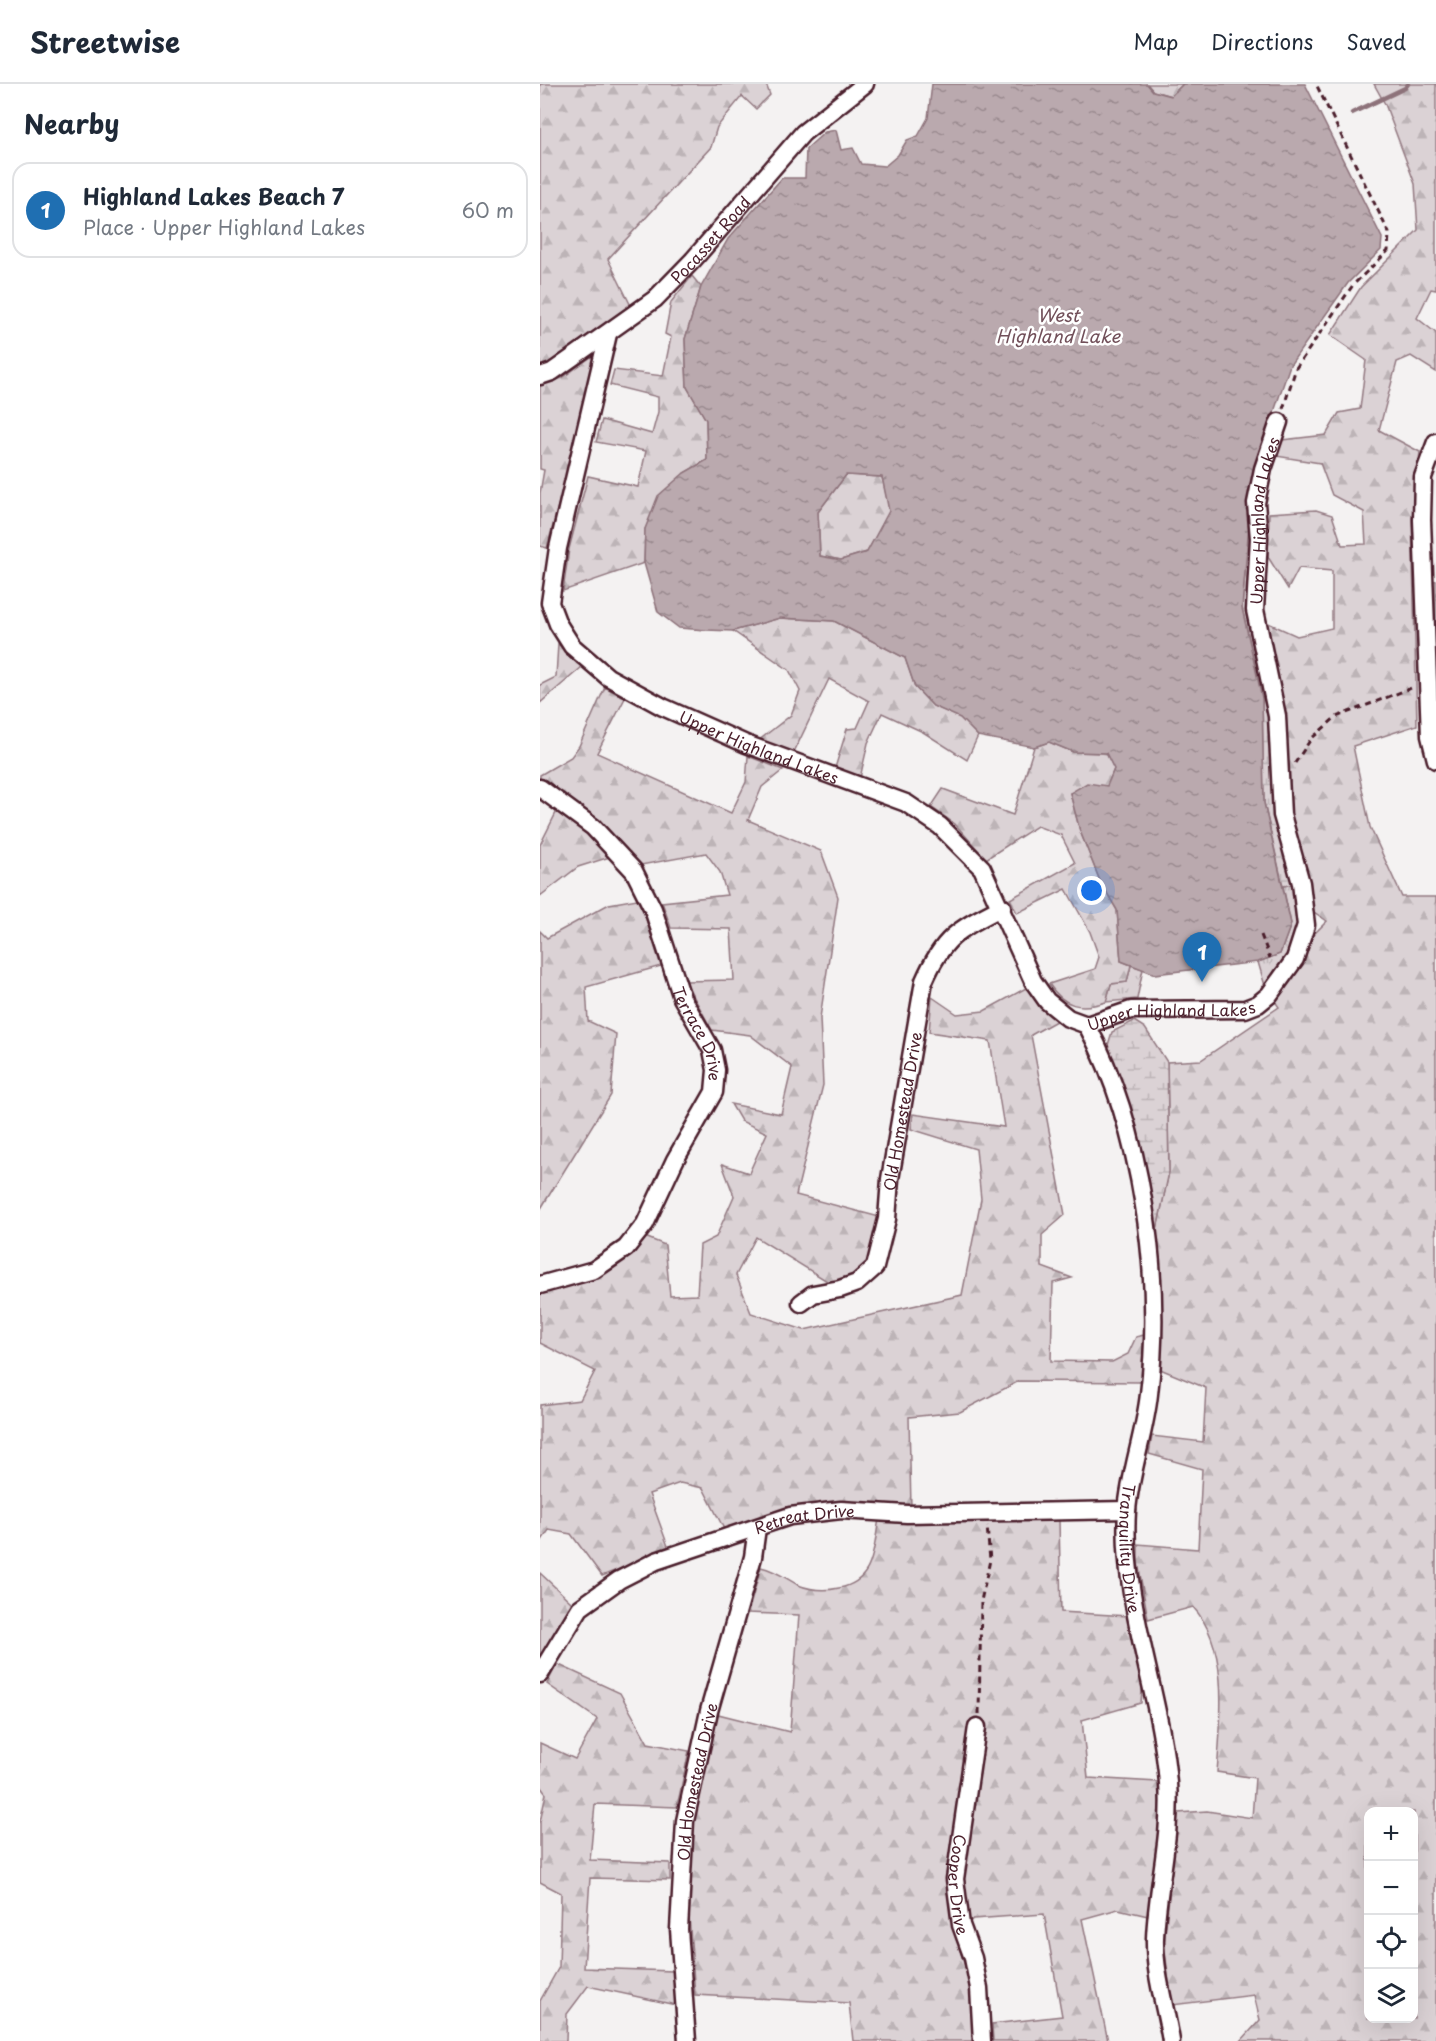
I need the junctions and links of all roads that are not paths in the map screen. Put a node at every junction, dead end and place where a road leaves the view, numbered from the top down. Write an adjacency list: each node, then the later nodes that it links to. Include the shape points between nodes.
1 (865, 84): 2 (street, Pocasset Road, via 803,133 663,291)
2 (608, 334): 3 (street, Pocasset Road); 7 (street)
3 (540, 376)
4 (1279, 422): 12 (street, Upper Highland Lakes, via 1256,503 1259,538 1255,610 1277,716 1282,815 1300,883 1306,925 1295,959 1258,1004 1245,1009 1131,1010)
5 (1436, 442): 6 (street, via 1424,477)
6 (1429, 522): 8 (street)
7 (545, 605): 11 (street, Upper Highland Lakes, via 572,646 608,677 746,744 906,803 940,826 982,868)
8 (1432, 687): 9 (street, via 1430,736)
9 (1436, 760)
10 (540, 788): 13 (street, Terrace Drive, via 593,827 634,871 653,909 682,998 712,1050 716,1070 714,1092 675,1160 645,1224 626,1248 594,1270)
11 (1002, 907): 12 (street, Upper Highland Lakes, via 1033,981 1047,1001 1068,1018); 14 (street, Old Homestead Drive, via 947,940 934,956 924,981 890,1179 887,1219 875,1267 856,1283 813,1294)
12 (1087, 1025): 15 (street, Tranquility Drive, via 1103,1055 1124,1121 1149,1235 1154,1289 1149,1395)
13 (540, 1285)
14 (801, 1304)
15 (1127, 1510): 16 (street, Retreat Drive, via 907,1514 841,1510 790,1516); 21 (street, Tranquility Drive, via 1128,1557 1168,1784 1166,1848 1155,1940)
16 (757, 1528): 17 (street, Retreat Drive, via 656,1561 597,1594 580,1608); 19 (street, Old Homestead Drive, via 753,1557 710,1711 685,1821 679,1929)
17 (540, 1674)
18 (977, 1727): 20 (street, Cooper Drive, via 955,1879 961,1924 979,1988)
19 (687, 2041)
20 (982, 2041)
21 (1171, 2041)

